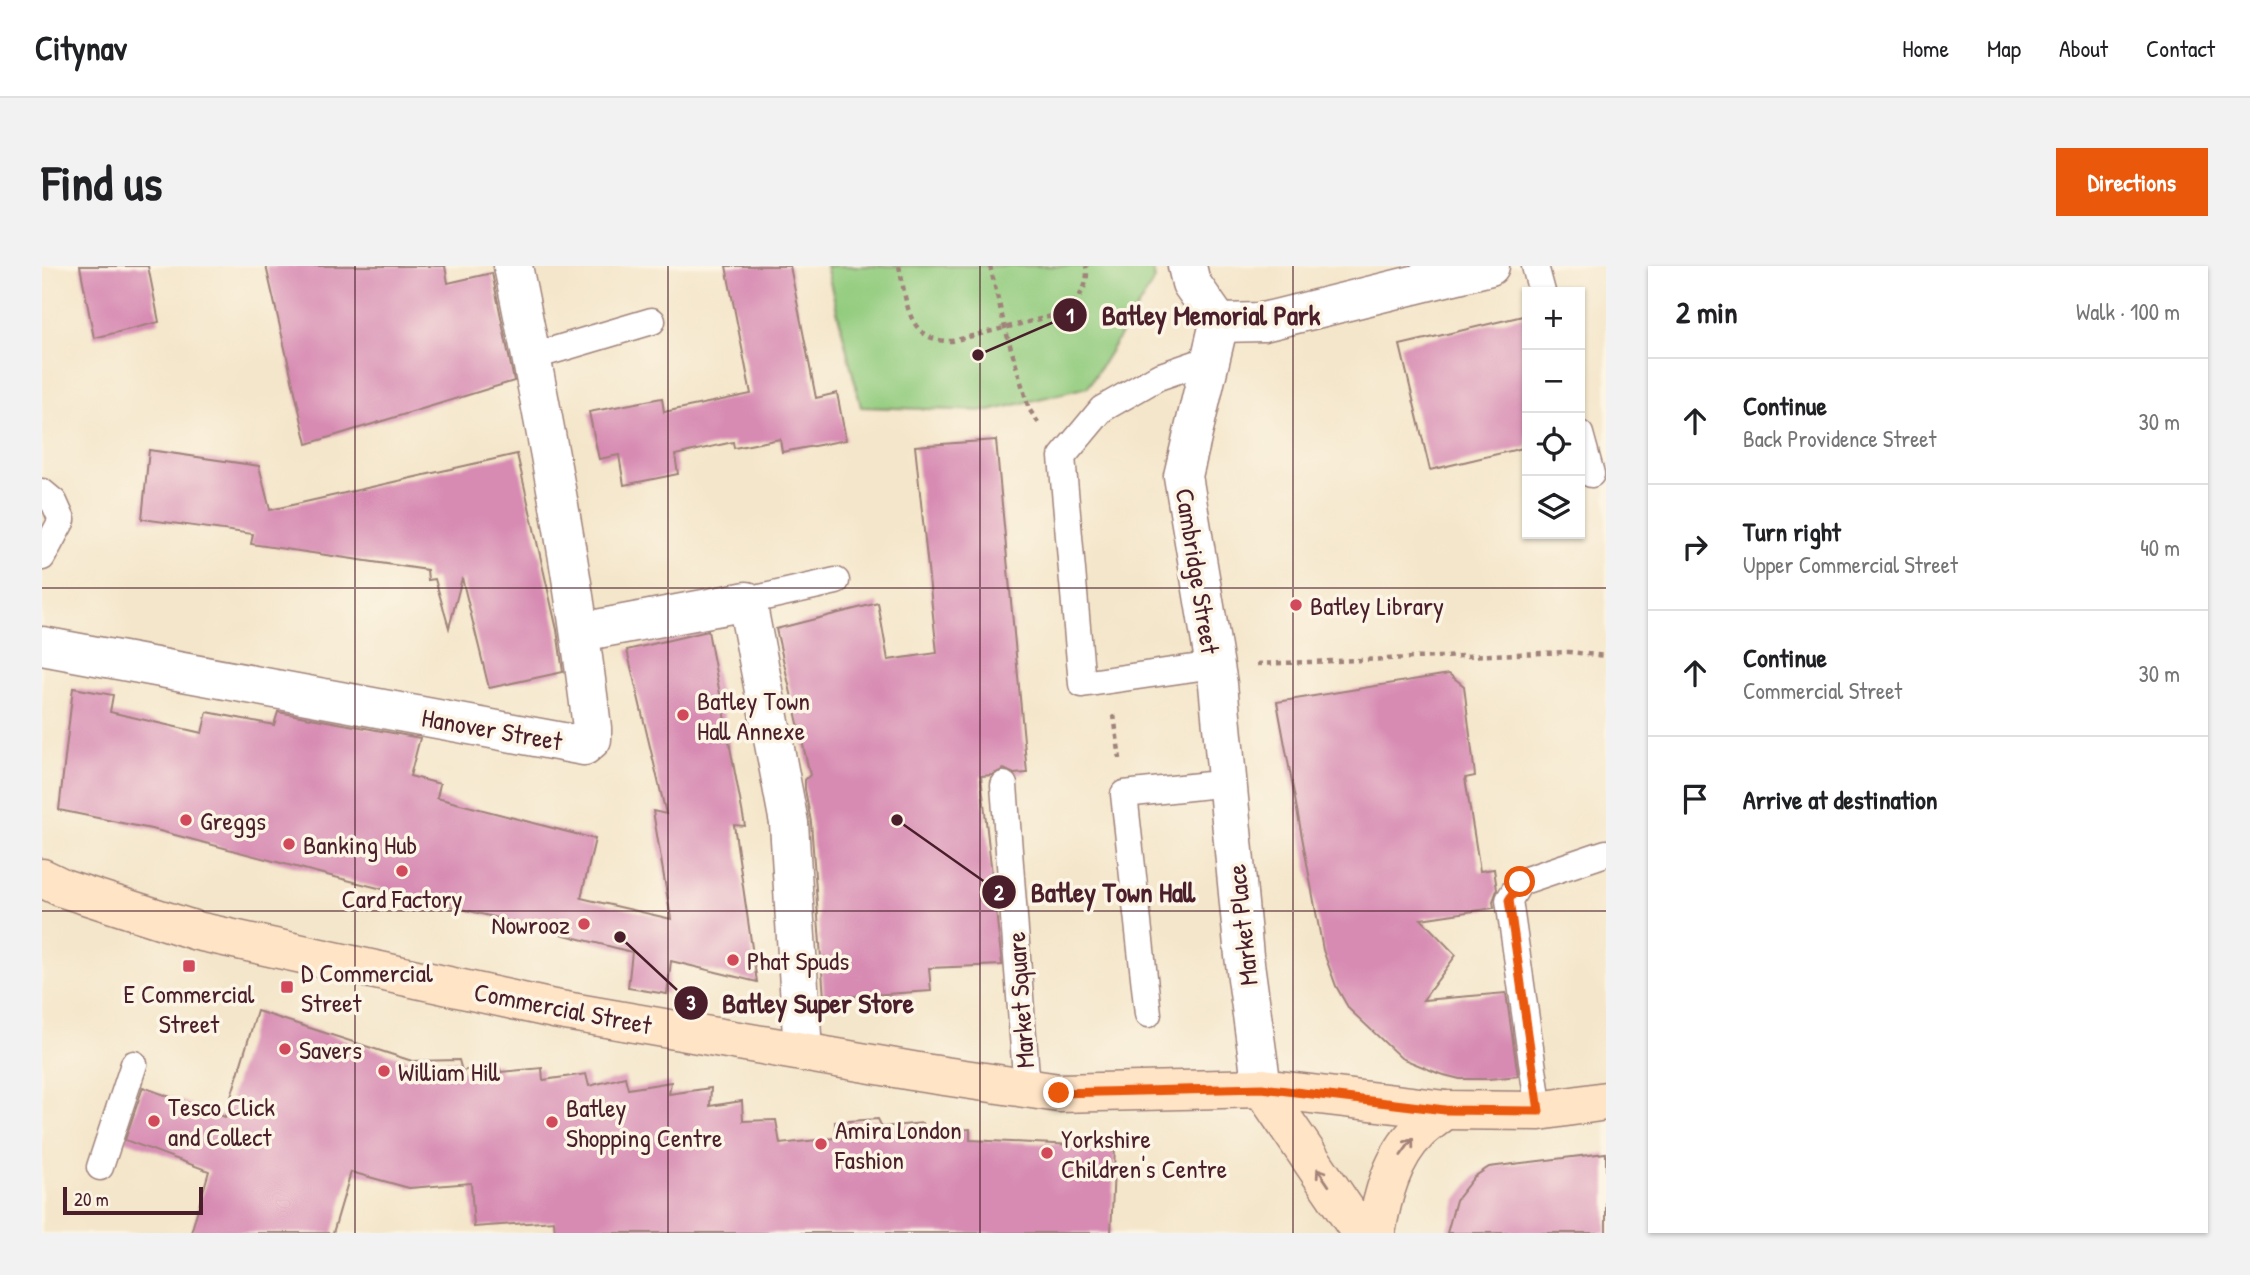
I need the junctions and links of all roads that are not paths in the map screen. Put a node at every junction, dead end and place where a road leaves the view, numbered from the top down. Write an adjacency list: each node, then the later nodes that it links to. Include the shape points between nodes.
1 (513, 266): 8 (street, Hanover Street)
2 (1187, 266): 7 (street)
3 (1490, 266): 7 (street, via 1263,322)
4 (1535, 266): 5 (lane)
5 (1541, 287)
6 (652, 321): 8 (lane)
7 (1215, 341): 17 (street, Cambridge Street, via 1182,475); 17 (lane, via 1102,409 1062,457 1082,684)
8 (531, 356): 15 (street, Hanover Street)
9 (1585, 452): 10 (lane)
10 (1591, 474)
11 (42, 492): 12 (lane, via 54,502 62,520)
12 (42, 557)
13 (836, 580): 14 (lane)
14 (747, 601): 15 (street); 23 (street, via 789,823)
15 (581, 632): 16 (street, Hanover Street, via 592,728 592,739 584,746)
16 (42, 646)
17 (1214, 665): 18 (street, Cambridge Street)
18 (1227, 773): 22 (lane, via 1124,794); 26 (street, Market Place)
19 (1004, 785): 25 (lane, Market Square)
20 (1606, 853): 29 (lane, via 1520,882 1509,900)
21 (42, 878): 23 (street, Commercial Street, via 197,931 554,1009)
22 (1148, 1014)
23 (803, 1052): 25 (street, Commercial Street)
24 (134, 1064): 30 (lane)
25 (1027, 1088): 26 (street, Commercial Street, via 1059,1093)
26 (1262, 1088): 28 (street, Commercial Street); 31 (street, one-way to 26)
27 (1606, 1101): 29 (street, Commercial Street)
28 (1445, 1110): 29 (street, Commercial Street); 32 (street, one-way to 28, via 1380,1207 1400,1157 1418,1132)
29 (1539, 1111)
30 (100, 1167)
31 (1361, 1233)
32 (1376, 1233)

